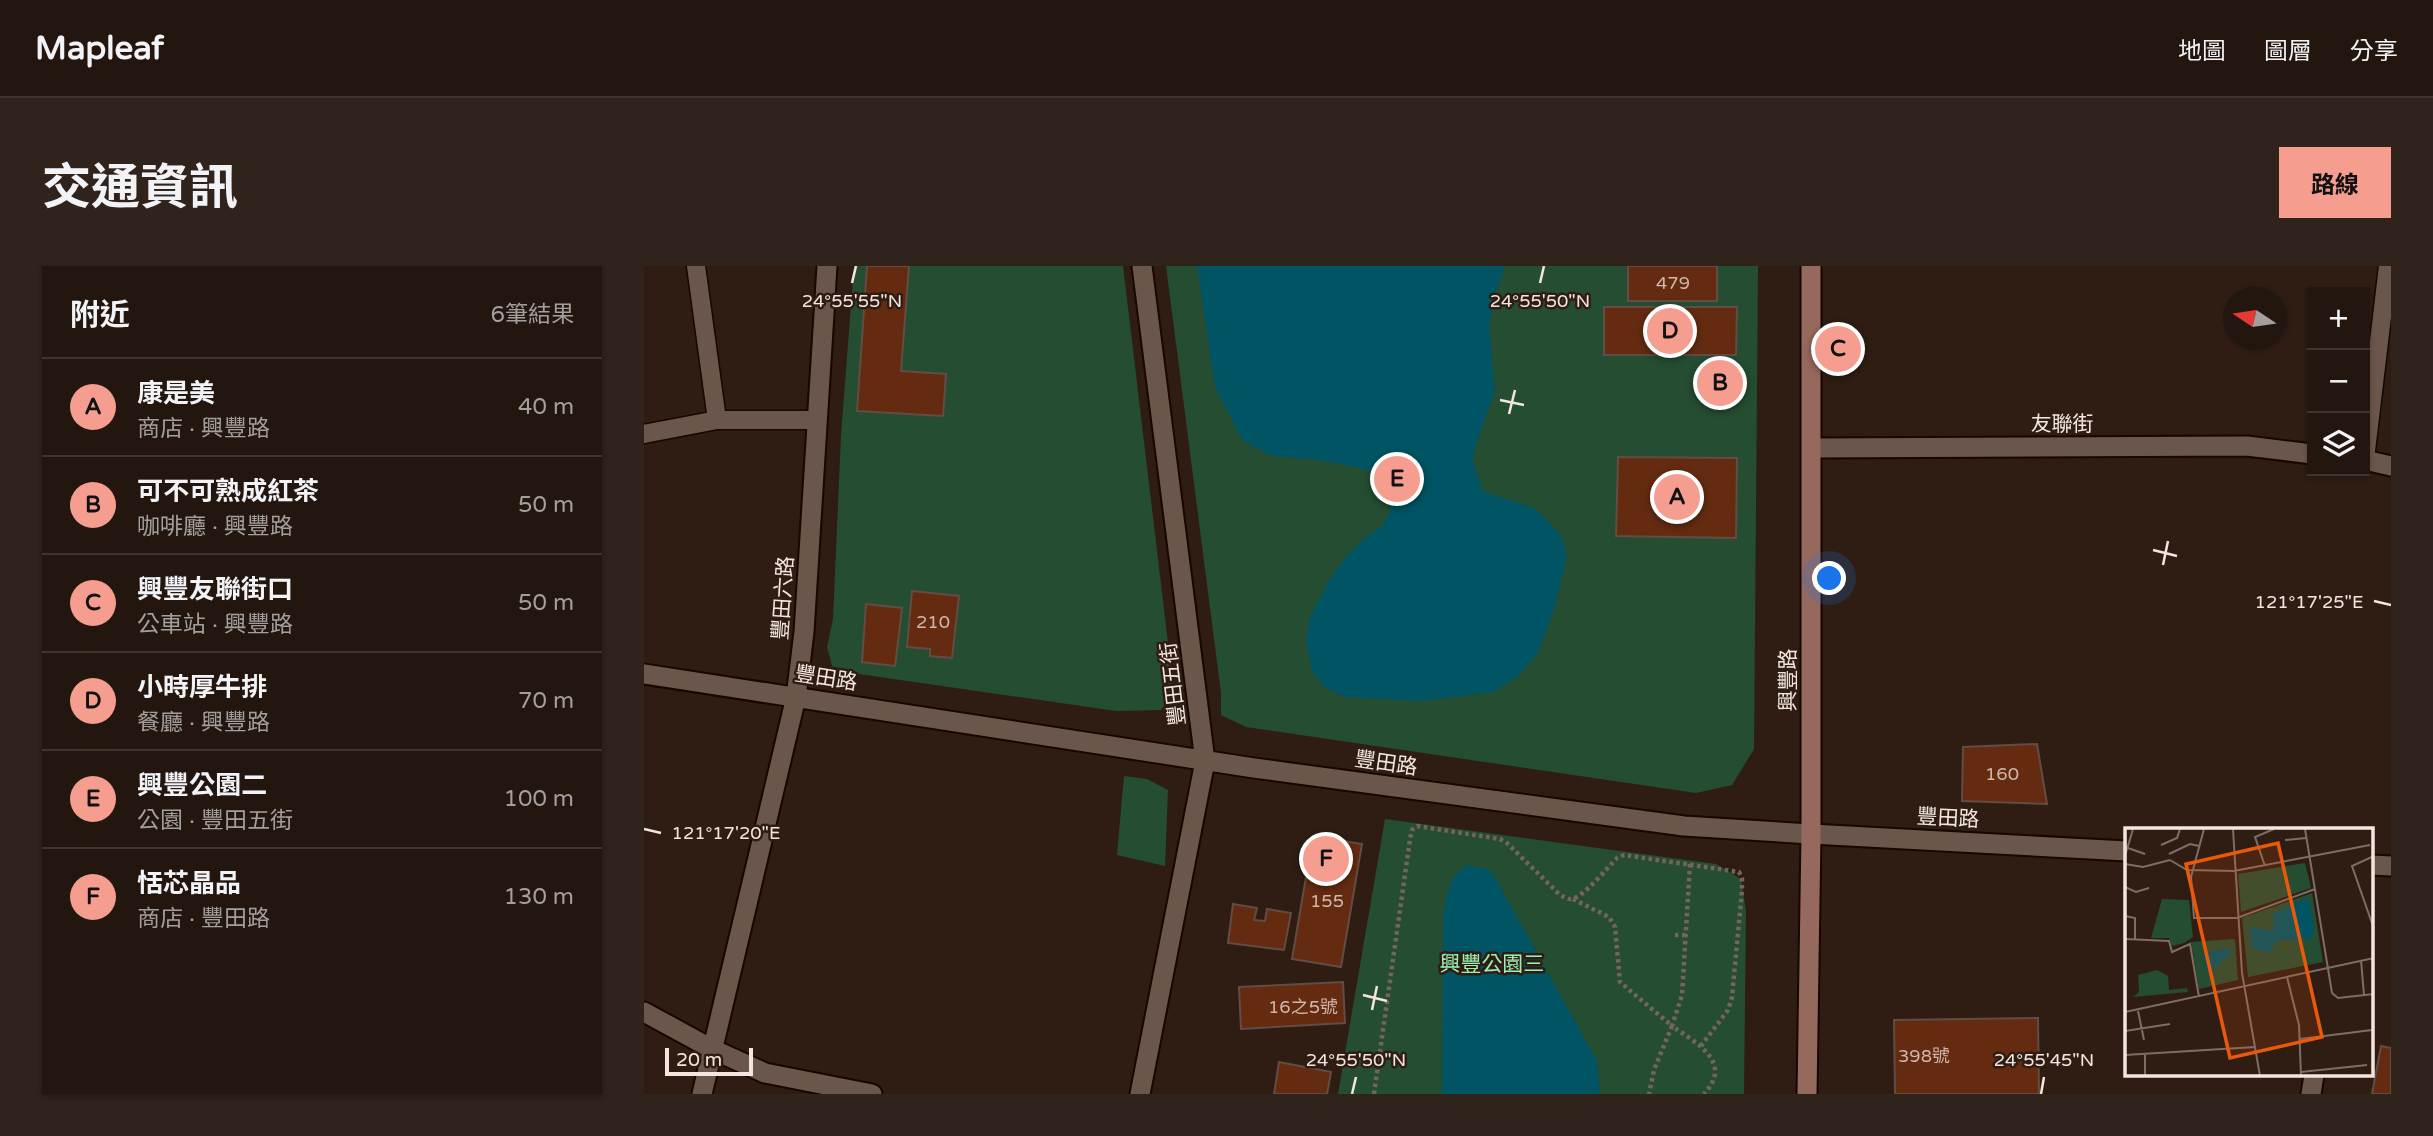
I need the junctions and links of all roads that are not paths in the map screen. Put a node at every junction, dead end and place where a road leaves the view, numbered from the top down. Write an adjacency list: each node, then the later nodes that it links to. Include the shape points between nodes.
1 (696, 266): 7 (lane)
2 (827, 266): 8 (street, 豐田六路)
3 (1142, 266): 16 (street, 豐田五街)
4 (1811, 266): 10 (main road, 興豐路)
5 (2388, 266): 6 (lane)
6 (2370, 418)
7 (717, 420): 8 (lane); 9 (lane)
8 (817, 420): 15 (street, 豐田六路)
9 (644, 433)
10 (1812, 447): 11 (street, 友聯街, via 2247,446); 17 (main road, 興豐路)
11 (2307, 453)
12 (2370, 461): 13 (street)
13 (2391, 466)
14 (644, 674): 15 (street, 豐田路)
15 (796, 697): 16 (street, 豐田路); 20 (street, 豐田六路)
16 (1205, 761): 17 (street, 豐田路, via 1684,826); 24 (street, 豐田五街)
17 (1811, 834): 18 (street, 豐田路); 25 (main road, 興豐路)
18 (2125, 851)
19 (644, 1012): 20 (street)
20 (712, 1049): 22 (street, 豐田六路); 23 (street, via 765,1073)
21 (2314, 1076): 26 (street)
22 (702, 1094)
23 (872, 1094)
24 (1140, 1094)
25 (1807, 1094)
26 (2311, 1094)

